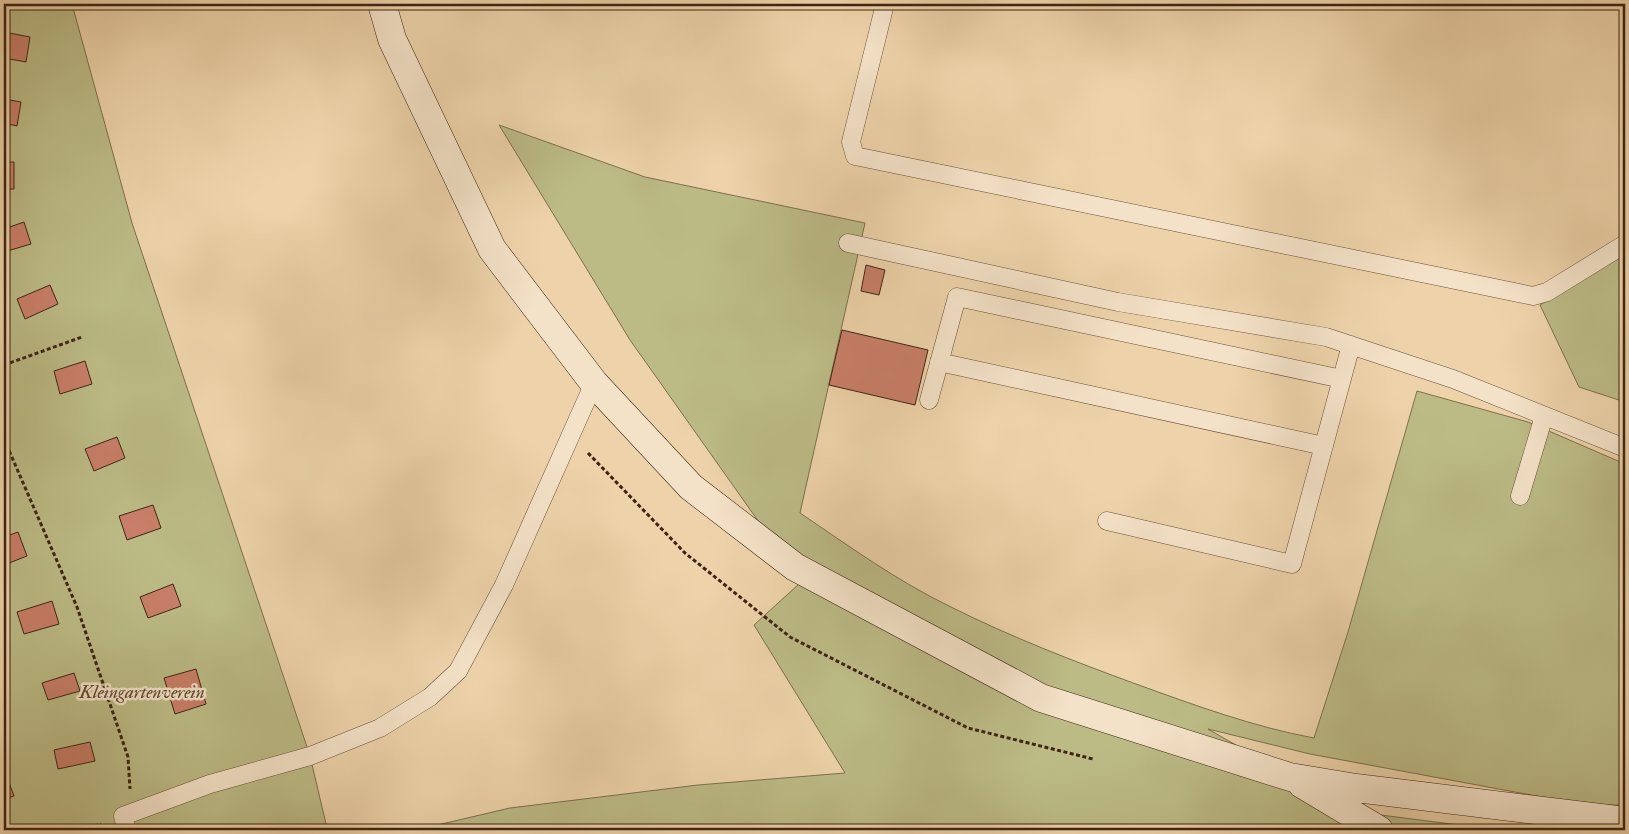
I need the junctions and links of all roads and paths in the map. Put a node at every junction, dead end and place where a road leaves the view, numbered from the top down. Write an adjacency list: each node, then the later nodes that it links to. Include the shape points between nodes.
1 (382, 4): 10 (main road, via 392,39 492,249)
2 (885, 4): 4 (lane, via 851,142 855,156 1533,296 1547,292)
3 (848, 243): 6 (lane, via 1118,302 1326,337)
4 (1625, 244)
5 (82, 337): 8 (path)
6 (1351, 345): 9 (lane); 12 (lane, via 1453,379)
7 (939, 362): 9 (lane, via 958,296); 11 (lane); 15 (lane)
8 (4, 365)
9 (1342, 379): 15 (lane)
10 (594, 383): 13 (lane); 20 (main road, via 691,487 795,567 1041,698)
11 (929, 400)
12 (1544, 416): 16 (lane); 17 (lane)
13 (570, 435): 19 (path, via 685,553 790,637 968,728); 22 (lane, via 504,585 458,671 430,697 380,728 310,756 210,784)
14 (4, 439): 22 (path, via 77,608 128,757 130,791)
15 (1324, 446): 18 (lane, via 1292,564)
16 (1625, 448)
17 (1520, 496)
18 (1107, 521)
19 (1093, 760)
20 (1290, 777): 21 (main road); 23 (main road)
21 (1625, 821)
22 (125, 823)
23 (1379, 830)

